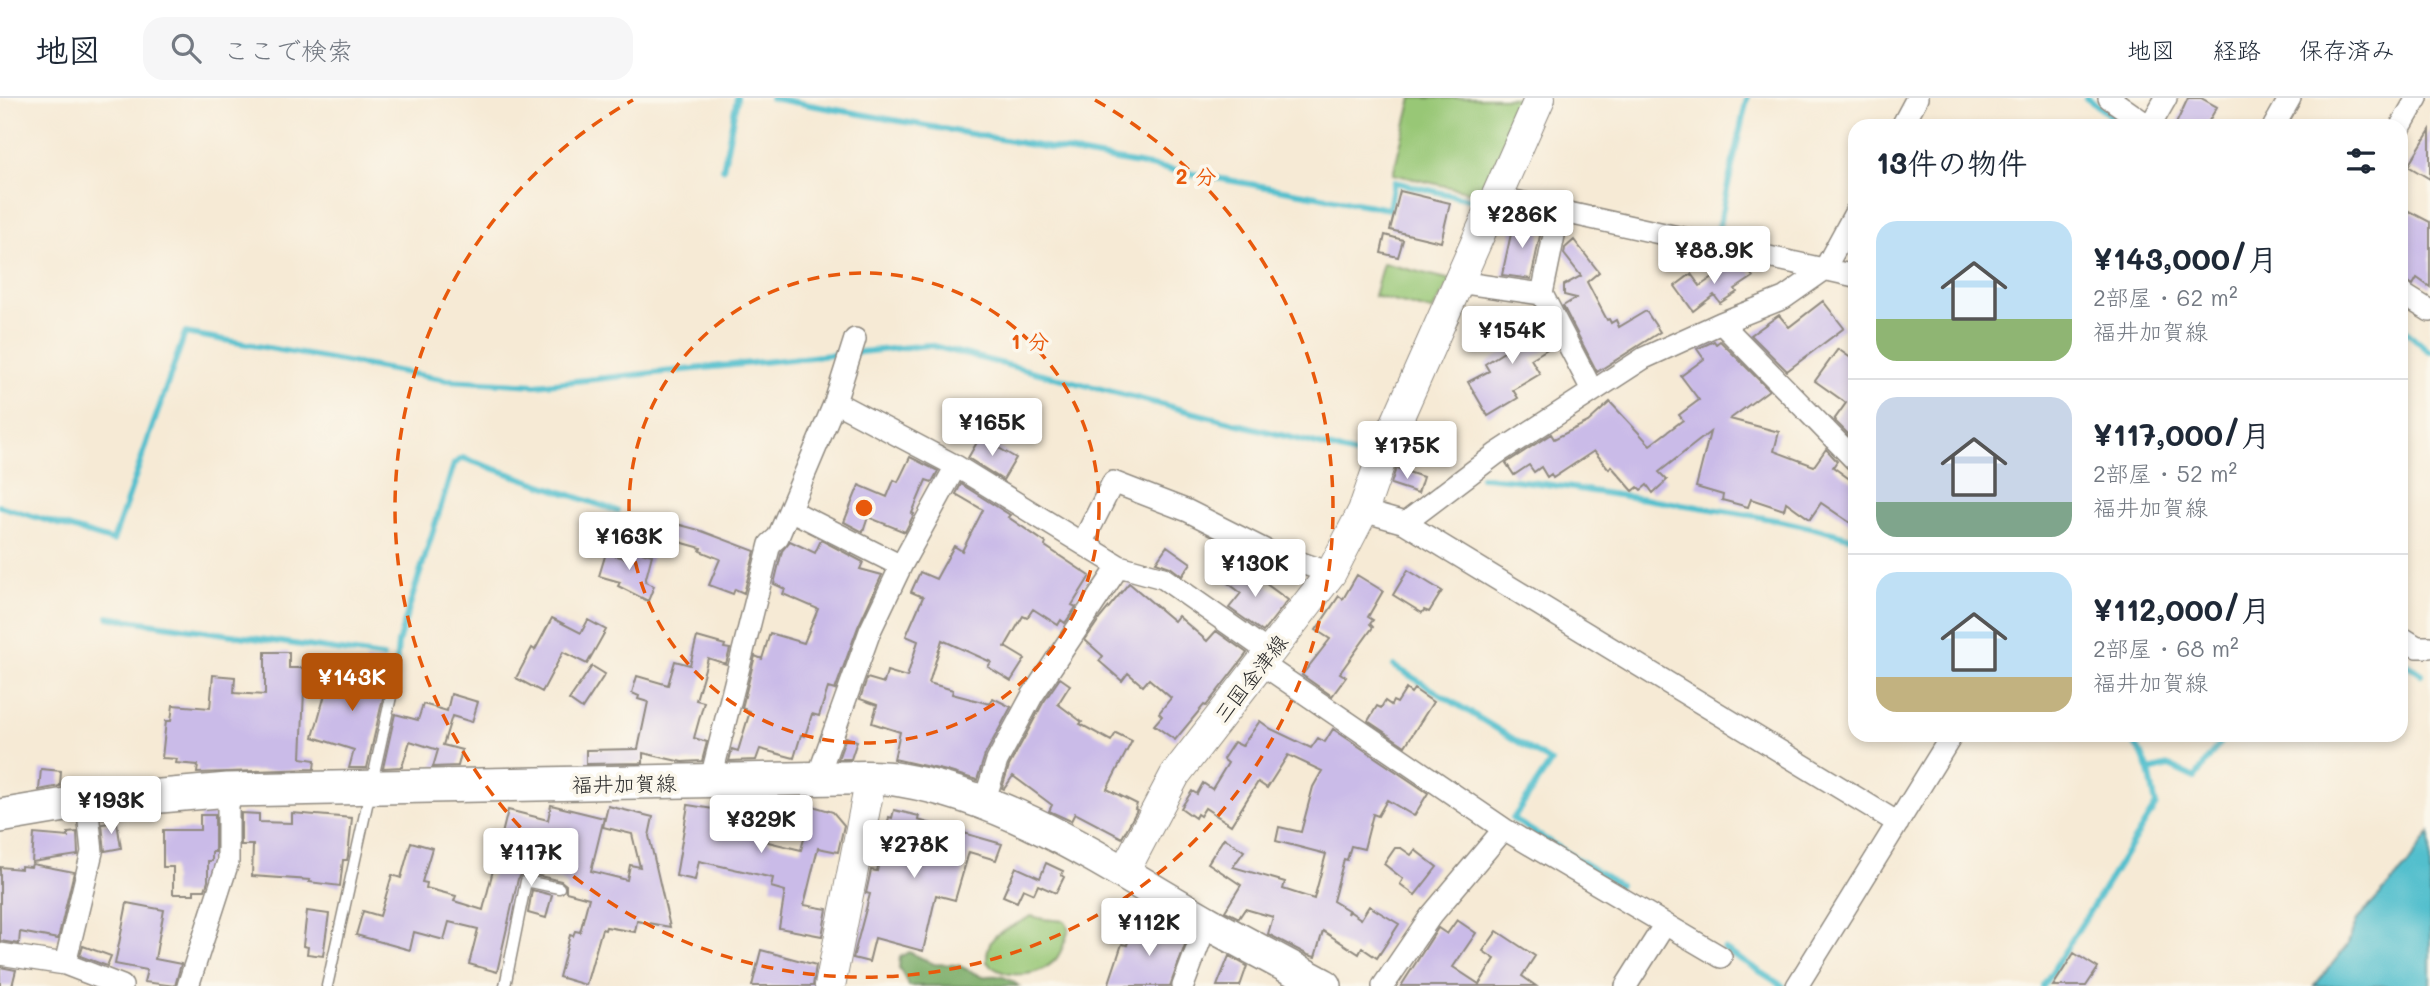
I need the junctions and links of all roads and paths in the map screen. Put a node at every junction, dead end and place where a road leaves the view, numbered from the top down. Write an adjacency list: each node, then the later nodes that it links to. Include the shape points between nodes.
1 (1539, 98): 12 (main road, 三国金津線)
2 (1917, 98): 7 (street)
3 (2109, 98): 8 (street)
4 (2165, 98): 9 (street)
5 (2290, 98): 10 (street)
6 (2417, 98): 11 (street)
7 (1906, 119)
8 (2140, 119)
9 (2154, 119)
10 (2278, 119)
11 (2405, 119)
12 (1496, 198): 13 (street); 17 (main road, 三国金津線)
13 (1559, 211): 15 (street); 18 (street)
14 (1848, 226): 15 (street)
15 (1824, 271): 16 (street); 21 (street, via 1784,298)
16 (1848, 275)
17 (1458, 282): 18 (street); 28 (main road, 三国金津線, via 1385,448)
18 (1542, 294): 23 (street)
19 (2408, 297): 20 (street)
20 (2430, 311)
21 (1721, 323): 23 (street, via 1644,358); 25 (street)
22 (855, 339): 24 (street)
23 (1592, 390): 29 (street, via 1470,472)
24 (835, 402): 26 (street); 27 (street)
25 (1848, 453)
26 (956, 466): 30 (street); 32 (street)
27 (790, 510): 32 (street); 41 (street, via 770,544)
28 (1363, 510): 29 (street); 33 (main road, 三国金津線)
29 (1405, 523): 47 (street)
30 (1083, 542): 31 (street); 33 (street, via 1113,482 1188,510 1269,552)
31 (1119, 565): 36 (street, via 1163,578); 45 (street, via 1032,696 997,761)
32 (901, 566): 40 (street, via 870,631)
33 (1331, 573): 36 (main road, 三国金津線)
34 (2408, 641): 35 (street)
35 (2430, 647)
36 (1266, 659): 48 (street); 49 (main road, 三国金津線, via 1175,775)
37 (391, 673): 42 (lane)
38 (1948, 742): 47 (street)
39 (871, 778): 40 (main road, 福井加賀線); 45 (main road, 福井加賀線, via 909,782); 60 (main road)
40 (817, 779): 41 (main road, 福井加賀線)
41 (710, 782): 42 (main road, 福井加賀線)
42 (372, 788): 43 (main road, 福井加賀線); 58 (lane)
43 (228, 790): 44 (main road, 福井加賀線); 57 (street, via 228,862)
44 (87, 802): 46 (main road, 福井加賀線); 55 (street, via 92,852)
45 (984, 802): 49 (main road, 福井加賀線)
46 (0, 816)
47 (1898, 823): 65 (street)
48 (1504, 829): 52 (street); 63 (street, via 1430,917)
49 (1124, 872): 51 (main road, 福井加賀線)
50 (559, 888): 59 (lane, via 526,881)
51 (1207, 922): 61 (street); 62 (main road, 福井加賀線)
52 (1665, 924): 54 (street); 64 (street)
53 (0, 954): 55 (street)
54 (1721, 957)
55 (71, 973): 56 (street)
56 (122, 986)
57 (188, 986)
58 (327, 986)
59 (505, 986)
60 (830, 986)
61 (1183, 986)
62 (1325, 986)
63 (1383, 986)
64 (1626, 986)
65 (1797, 986)

